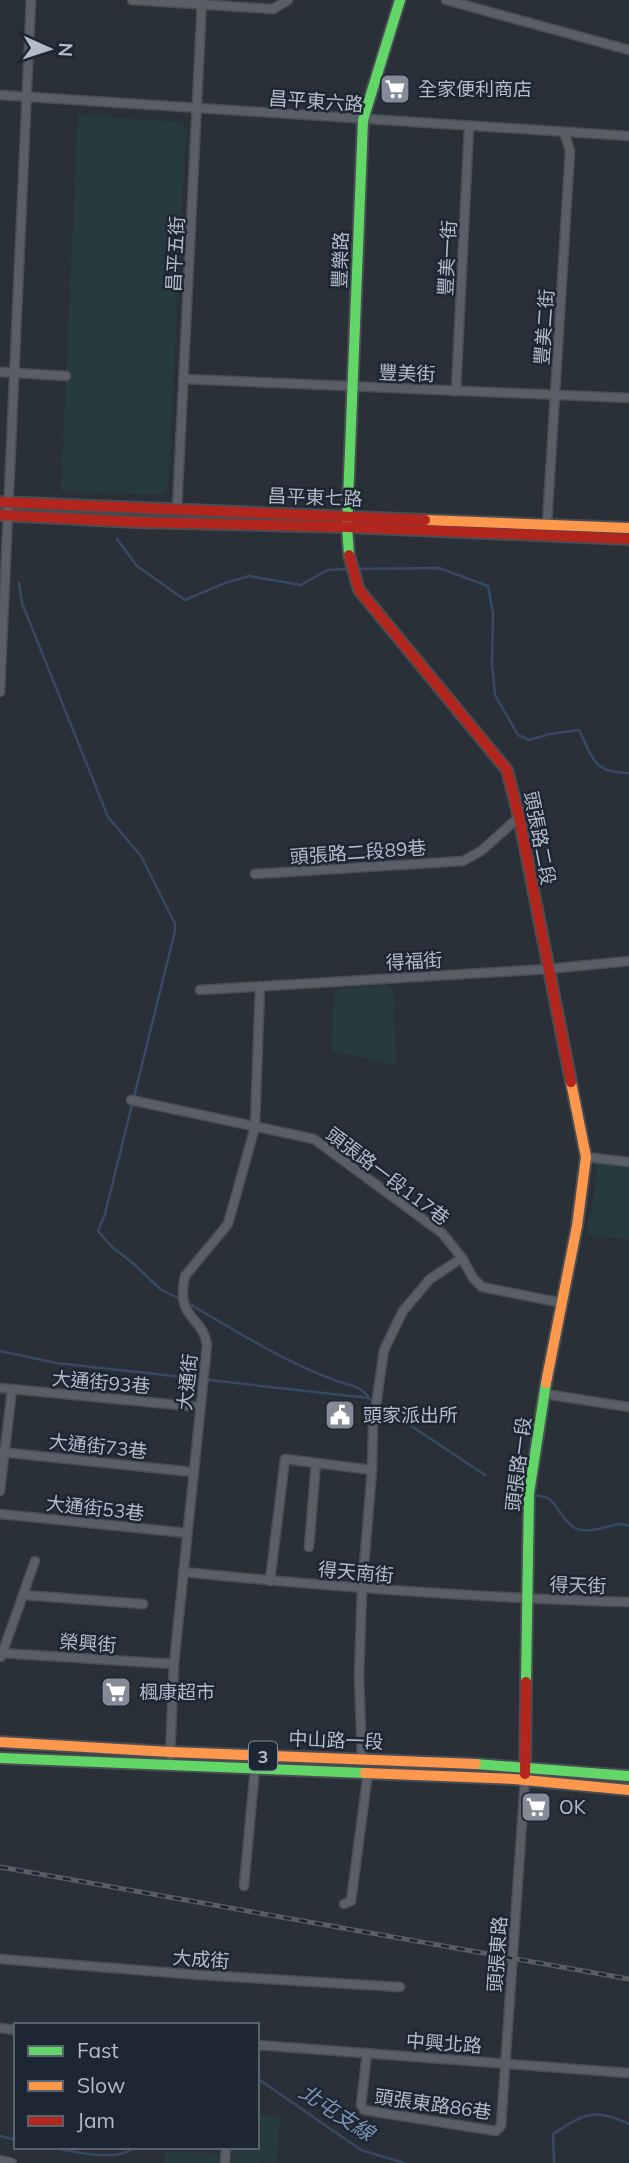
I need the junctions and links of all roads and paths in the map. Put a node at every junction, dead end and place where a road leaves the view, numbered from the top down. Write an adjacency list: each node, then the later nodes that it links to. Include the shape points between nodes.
1 (31, 0): 9 (street)
2 (132, 0): 6 (street)
3 (288, 0): 6 (street, via 273,9)
4 (400, 0): 11 (street, 豐樂路)
5 (446, 0): 7 (street)
6 (202, 3): 10 (street, 昌平五街)
7 (629, 50)
8 (0, 95): 9 (street, 昌平東六路)
9 (28, 97): 10 (street, 昌平東六路); 16 (street)
10 (198, 108): 11 (street, 昌平東六路); 18 (street, 昌平五街)
11 (363, 120): 12 (street, 昌平東六路); 19 (street, 豐樂路)
12 (469, 126): 13 (street, 昌平東六路); 20 (street, 豐美一街)
13 (564, 132): 14 (street, 昌平東六路); 21 (street, 豐美二街, via 570,150)
14 (629, 136)
15 (0, 372): 16 (street)
16 (14, 373): 17 (street); 23 (street)
17 (66, 376)
18 (183, 379): 19 (street, 豐美街); 24 (street, 昌平五街)
19 (353, 387): 20 (street, 豐美街); 26 (street, 豐樂路)
20 (456, 391): 21 (street, 豐美街)
21 (555, 395): 22 (street, 豐美街); 27 (street, 豐美二街)
22 (629, 398)
23 (4, 502): 24 (street, 昌平東七路); 25 (street)
24 (177, 509): 26 (street, 昌平東七路)
25 (4, 515): 26 (street, 昌平東七路, via 136,522); 30 (street)
26 (347, 521): 27 (street, 昌平東七路); 29 (street, 昌平東七路); 32 (street, 頭張路二段, via 348,556 359,590 507,770)
27 (547, 524): 28 (street, 昌平東七路)
28 (629, 528)
29 (629, 539)
30 (1, 646): 31 (street)
31 (0, 692)
32 (519, 817): 33 (street, 頭張路二段89巷, via 463,861); 35 (street, 頭張路二段)
33 (254, 874)
34 (629, 961): 35 (street, 得福街)
35 (548, 969): 36 (street, 得福街); 40 (street, 頭張路二段)
36 (260, 986): 37 (street, 得福街); 39 (street, 大通街)
37 (200, 990)
38 (131, 1100): 39 (street, 頭張路一段117巷)
39 (255, 1126): 42 (street, 頭張路一段117巷, via 314,1139 442,1233); 47 (street, 大通街, via 228,1224 185,1276 184,1304 206,1337)
40 (586, 1157): 41 (street); 43 (street, 頭張路一段)
41 (629, 1163)
42 (462, 1258): 43 (street, 頭張路一段117巷, via 482,1287); 51 (street, via 430,1279 403,1311 384,1350)
43 (562, 1303): 46 (street, 頭張路一段)
44 (0, 1388): 45 (street, 大通街93巷)
45 (12, 1389): 47 (street, 大通街93巷); 49 (street)
46 (545, 1394): 48 (street); 62 (street, 頭張路一段, via 529,1493)
47 (200, 1407): 52 (street, 大通街)
48 (629, 1407)
49 (2, 1452): 52 (street, 大通街73巷); 53 (street)
50 (316, 1463): 51 (street); 56 (street); 59 (street, via 285,1459)
51 (372, 1469): 60 (street)
52 (193, 1472): 55 (street, 大通街)
53 (0, 1491)
54 (0, 1514): 55 (street, 大通街53巷)
55 (187, 1533): 58 (street, 大通街)
56 (309, 1547)
57 (35, 1561): 61 (street)
58 (183, 1572): 59 (street, 得天南街); 66 (street, 大通街)
59 (270, 1581): 60 (street, 得天南街)
60 (362, 1590): 62 (street, 得天南街); 70 (street)
61 (23, 1595): 64 (street); 65 (street)
62 (526, 1600): 63 (street, 得天街); 72 (street, 頭張路一段)
63 (629, 1602)
64 (143, 1604)
65 (1, 1655): 66 (street, 榮興街)
66 (174, 1664): 68 (street, 大通街)
67 (0, 1742): 68 (street, 中山路一段 / 3)
68 (170, 1752): 70 (street, 中山路一段 / 3); 71 (street, 大通街)
69 (0, 1758): 71 (street, 中山路一段 / 3)
70 (362, 1759): 72 (street, 中山路一段 / 3)
71 (169, 1766): 73 (street, 中山路一段 / 3)
72 (526, 1766): 75 (street, 中山路一段 / 3); 76 (street, 頭張路一段)
73 (255, 1768): 74 (street, 中山路一段 / 3); 78 (street)
74 (368, 1772): 76 (street, 中山路一段 / 3); 79 (street, via 351,1901)
75 (629, 1776)
76 (525, 1779): 77 (street, 中山路一段 / 3); 84 (street, 頭張東路)
77 (629, 1790)
78 (244, 1886)
79 (344, 1904)
80 (0, 1959): 81 (street, 大成街)
81 (400, 1987)
82 (259, 2046): 83 (street, 中興北路)
83 (367, 2053): 84 (street, 中興北路); 86 (street, 頭張東路86巷, via 364,2110)
84 (506, 2063): 85 (street, 中興北路); 86 (street, 頭張東路)
85 (629, 2073)
86 (499, 2129)
87 (0, 2160): 88 (street)
88 (12, 2163)

